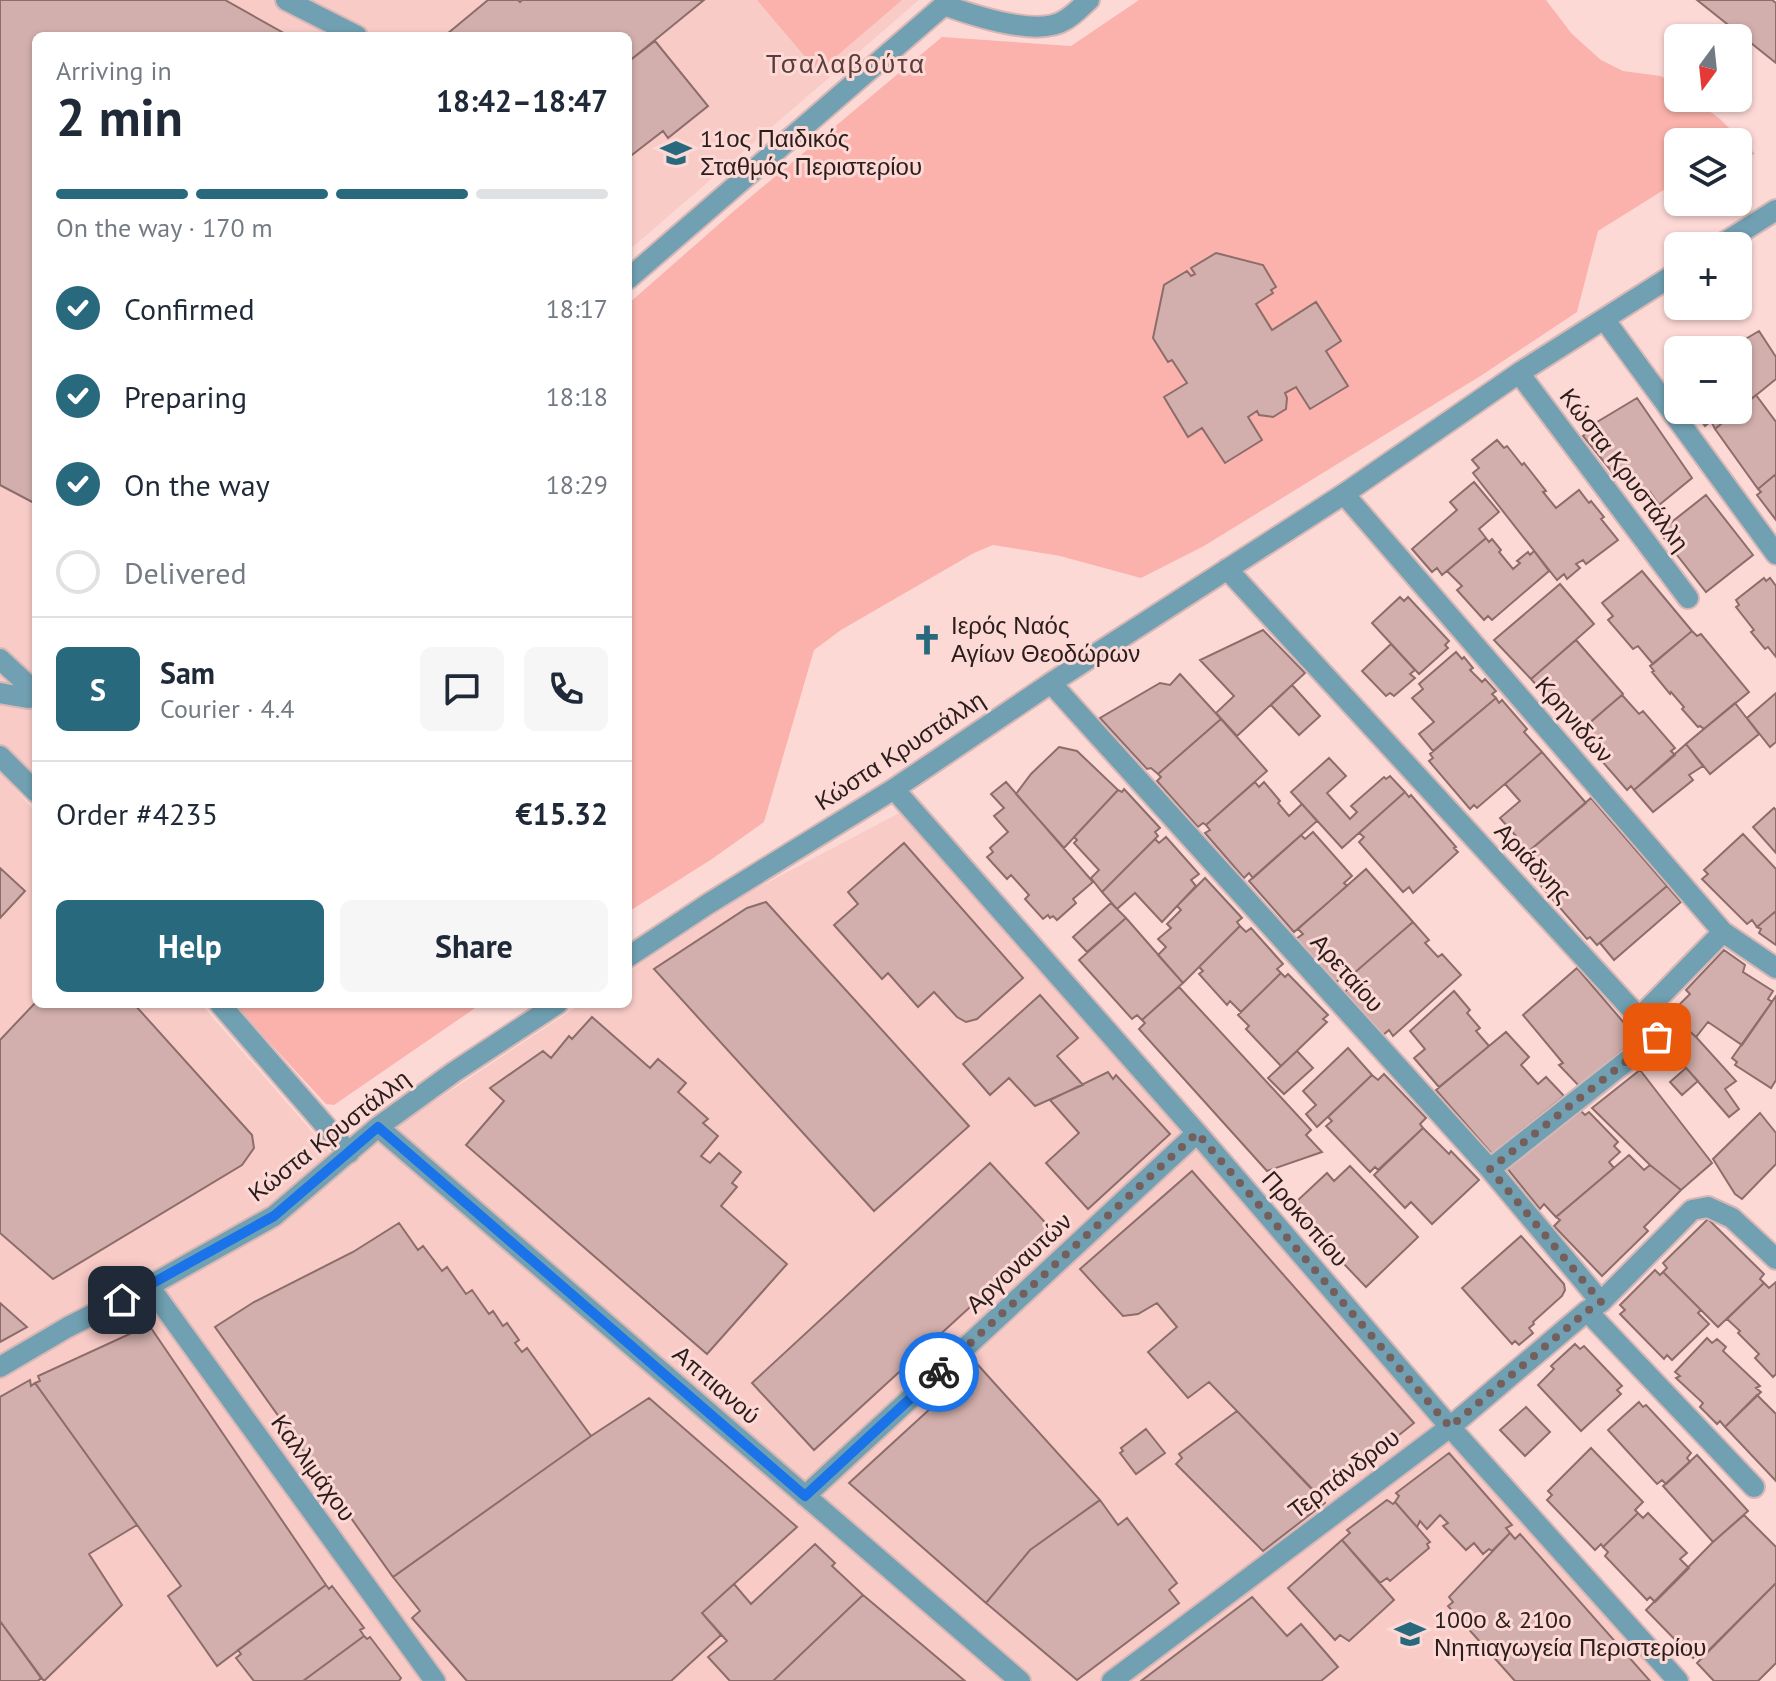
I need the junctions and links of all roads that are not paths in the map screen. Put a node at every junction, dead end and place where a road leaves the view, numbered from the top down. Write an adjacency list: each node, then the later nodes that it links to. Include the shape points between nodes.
1 (286, 0): 4 (street)
2 (1089, 0): 3 (street, via 1063,23 1037,27 993,21)
3 (947, 3): 7 (street)
4 (349, 32)
5 (1776, 210): 6 (street)
6 (1741, 232)
7 (632, 276)
8 (1664, 281): 9 (street, Κώστα Κρυστάλλη)
9 (1604, 319): 10 (street, Κώστα Κρυστάλλη); 12 (street)
10 (1519, 373): 11 (street, Κώστα Κρυστάλλη); 14 (street, Κώστα Κρυστάλλη)
11 (1344, 494): 13 (street, Κώστα Κρυστάλλη); 23 (street, Κρηνιδών)
12 (1776, 554)
13 (1227, 569): 16 (street, Κώστα Κρυστάλλη); 28 (street, Αριάδνης)
14 (1688, 598)
15 (0, 659): 17 (street)
16 (1051, 683): 22 (street, Κώστα Κρυστάλλη); 32 (street, Αρεταίου)
17 (32, 685)
18 (0, 693): 19 (street)
19 (32, 696)
20 (0, 756): 21 (street)
21 (32, 788)
22 (894, 789): 24 (street, Κώστα Κρυστάλλη); 30 (street, Προκοπίου)
23 (1723, 932): 25 (street, Κρηνιδών); 28 (street)
24 (632, 954)
25 (1776, 968)
26 (223, 1008): 31 (street)
27 (551, 1008): 29 (street, Κώστα Κρυστάλλη)
28 (1640, 1017): 32 (street, via 1657,1037)
29 (378, 1127): 31 (street, Κώστα Κρυστάλλη); 39 (street, Αππιανού)
30 (1197, 1133): 37 (street, Προκοπίου); 39 (street, Αργοναυτών)
31 (349, 1153): 34 (street, Κώστα Κρυστάλλη, via 274,1216)
32 (1490, 1169): 35 (street, Αρεταίου)
33 (1776, 1259): 35 (street, Τερπάνδρου, via 1732,1218 1708,1207 1692,1210)
34 (149, 1286): 36 (street, Κώστα Κρυστάλλη); 40 (street, Καλλιμάχου)
35 (1594, 1306): 37 (street, Τερπάνδρου); 38 (street, Αρεταίου)
36 (0, 1367)
37 (1450, 1427): 42 (street, Τερπάνδρου); 43 (street, Προκοπίου)
38 (1754, 1487)
39 (805, 1496): 41 (street, Αππιανού)
40 (435, 1681)
41 (1020, 1681)
42 (1112, 1681)
43 (1678, 1681)

